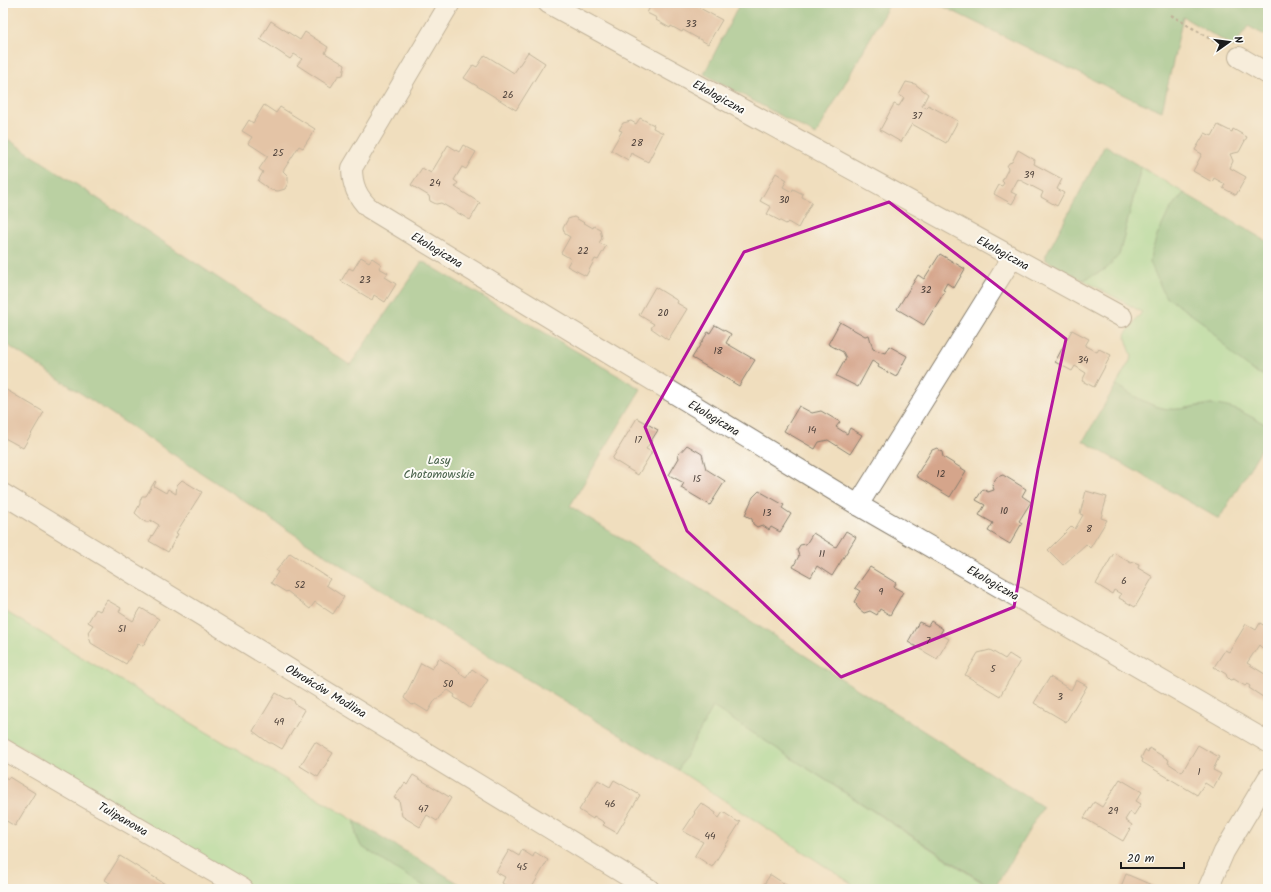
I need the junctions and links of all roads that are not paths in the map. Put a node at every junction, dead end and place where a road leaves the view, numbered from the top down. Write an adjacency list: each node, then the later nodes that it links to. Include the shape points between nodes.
1 (450, 3): 8 (street, Ekologiczna, via 352,168 353,182 360,200 383,217)
2 (548, 3): 5 (street, Ekologiczna)
3 (1239, 57): 4 (street)
4 (1268, 74)
5 (1012, 258): 6 (street, Ekologiczna); 8 (street)
6 (1122, 317)
7 (3, 494): 13 (street, Obrońców Modlina)
8 (858, 505): 9 (street, Ekologiczna)
9 (1268, 742)
10 (3, 749): 12 (street, Tulipanowa)
11 (1268, 778): 14 (street, via 1224,852)
12 (243, 889)
13 (649, 889)
14 (1208, 889)

